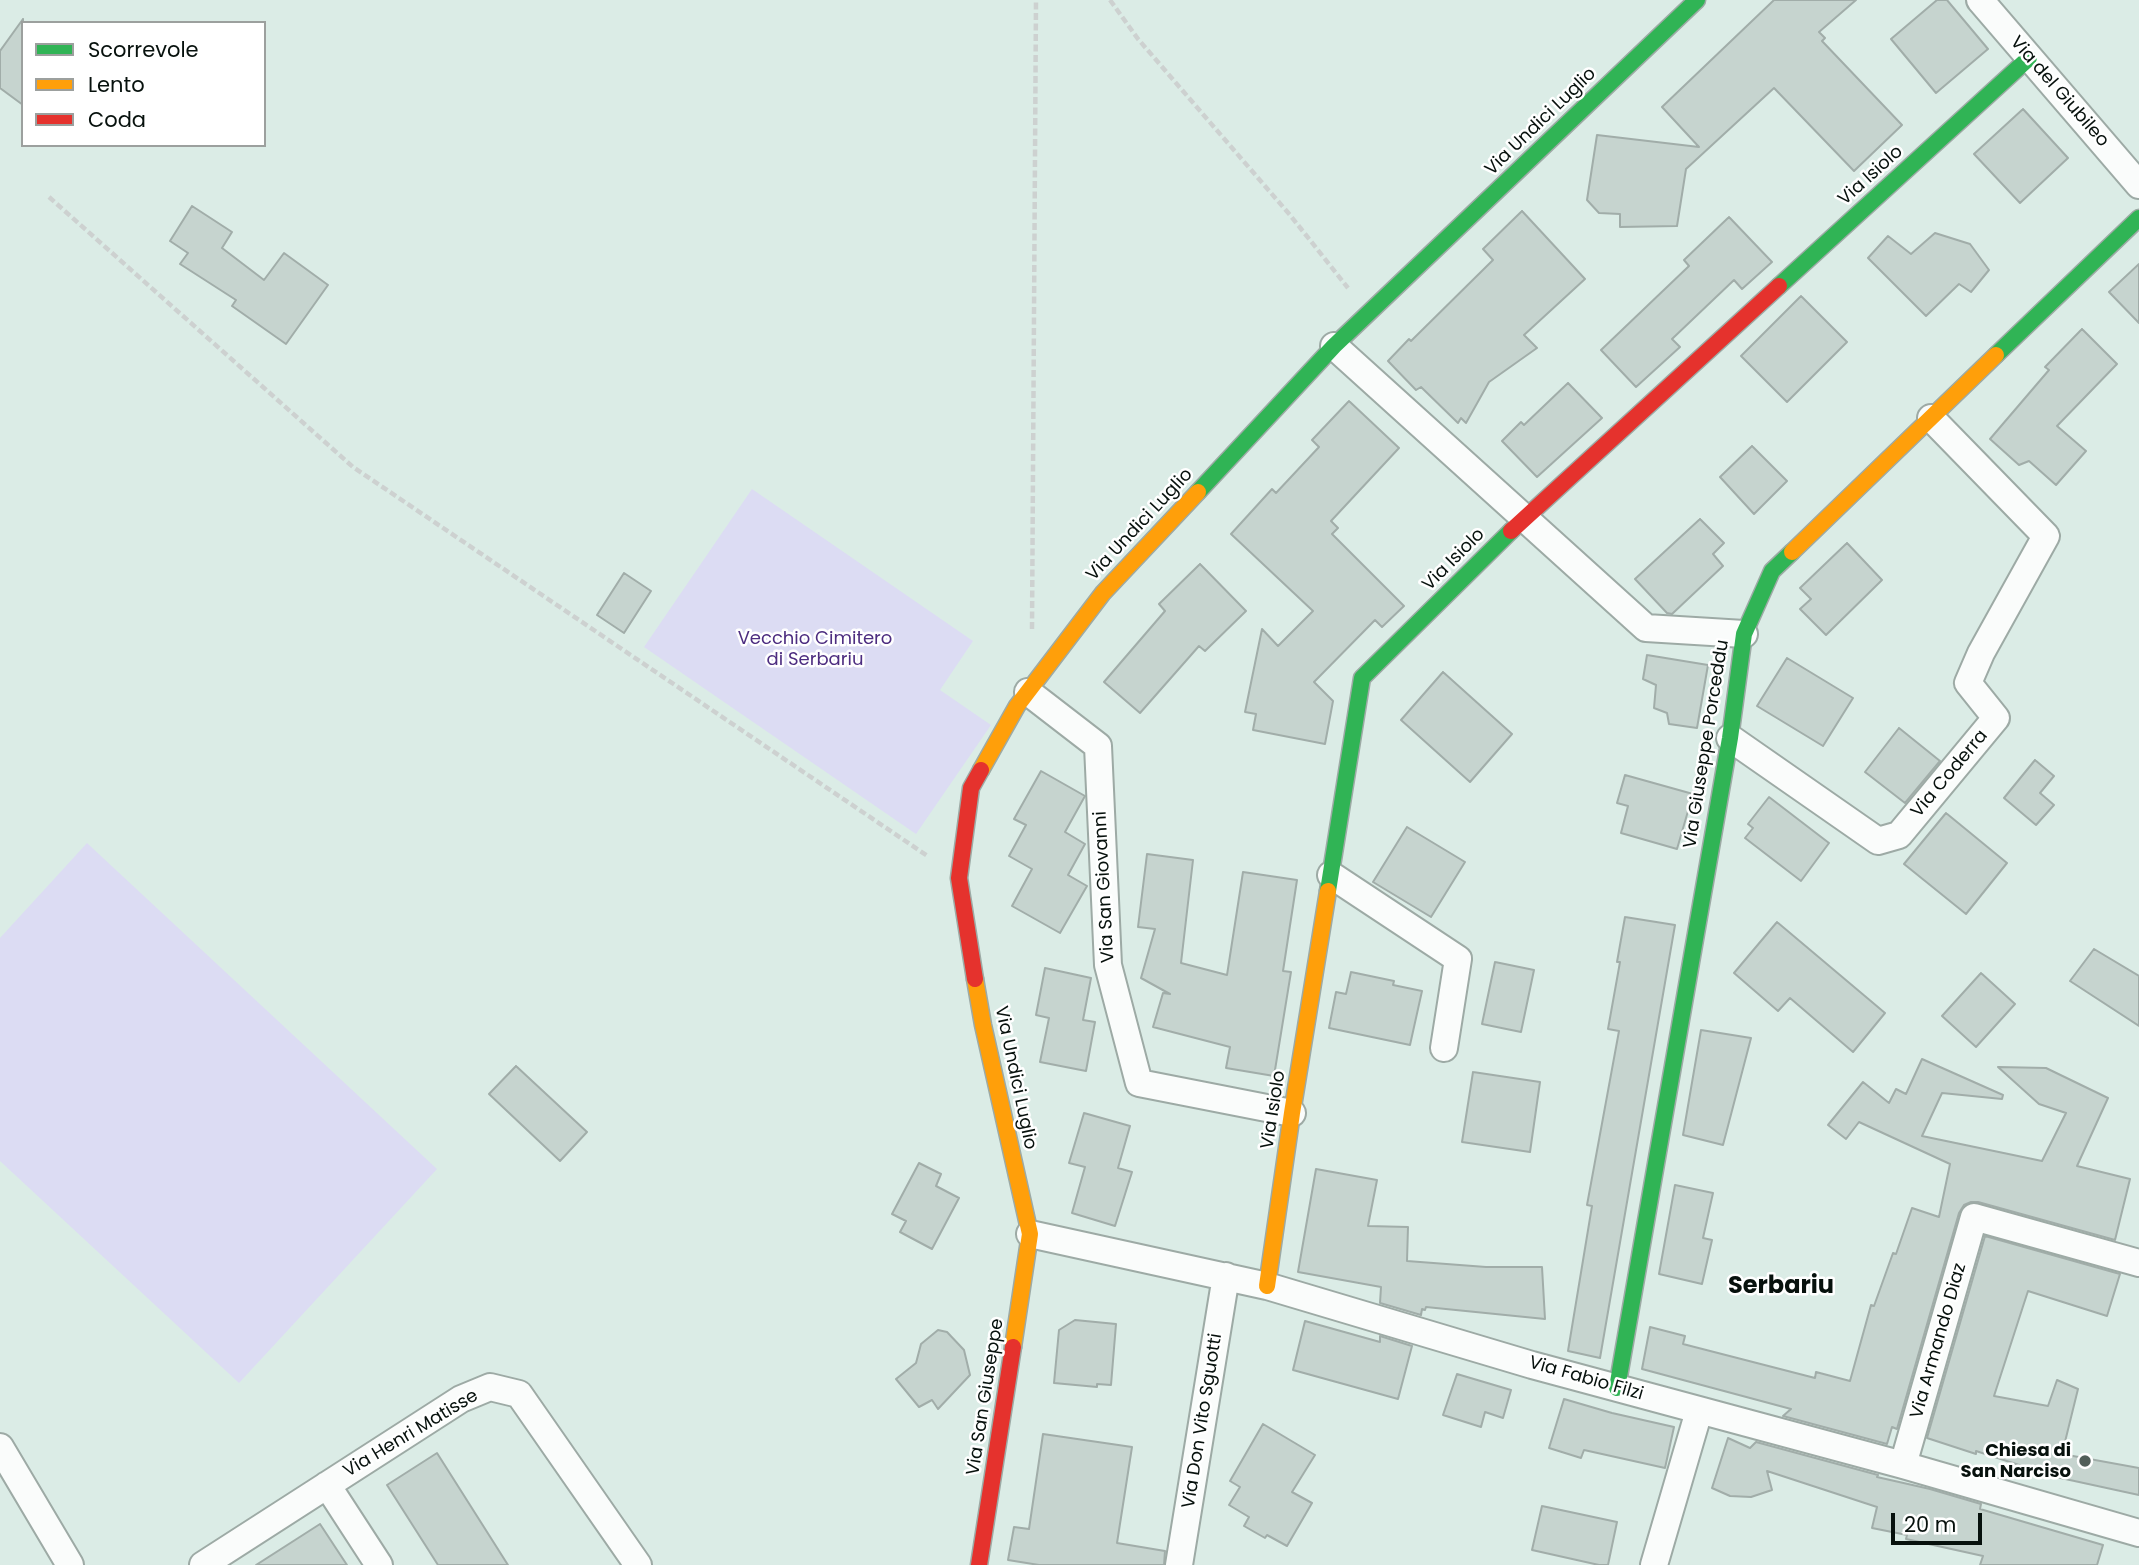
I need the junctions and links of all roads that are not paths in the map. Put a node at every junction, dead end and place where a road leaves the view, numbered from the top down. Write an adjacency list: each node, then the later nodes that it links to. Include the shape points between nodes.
1 (1697, 0): 6 (street, Via Undici Luglio)
2 (1980, 0): 3 (street, Via del Giubileo)
3 (2029, 58): 4 (street, Via del Giubileo); 8 (street, Via Isiolo)
4 (2139, 185)
5 (2139, 218): 7 (street, Via Giuseppe Porceddu)
6 (1334, 346): 8 (street); 10 (street, Via Undici Luglio, via 1103,593)
7 (1931, 418): 9 (street, Via Giuseppe Porceddu, via 1772,571); 11 (street, Via Coderra, via 2046,536 1968,682 1996,718 1899,835 1878,841)
8 (1525, 518): 9 (street, via 1646,628); 12 (street, Via Isiolo, via 1362,678)
9 (1744, 634): 11 (street, Via Giuseppe Porceddu)
10 (1028, 692): 14 (street, Via San Giovanni, via 1098,746 1108,964 1139,1083); 15 (street, Via Undici Luglio, via 971,788 959,878 983,1025)
11 (1730, 738): 19 (street, Via Giuseppe Porceddu)
12 (1331, 875): 13 (street, via 1458,959); 14 (street, Via Isiolo)
13 (1444, 1048)
14 (1292, 1113): 18 (street, Via Isiolo)
15 (1030, 1234): 17 (street, Via Fabio Filzi); 29 (street, Via San Giuseppe)
16 (2139, 1263): 22 (street, Via Armando Diaz, via 1974,1217)
17 (1226, 1276): 18 (street, Via Fabio Filzi); 30 (street, Via Don Vito Sguotti)
18 (1267, 1286): 19 (street, Via Fabio Filzi)
19 (1616, 1388): 20 (street, Via Fabio Filzi)
20 (1699, 1410): 22 (street, Via Fabio Filzi); 31 (street)
21 (0, 1447): 25 (street)
22 (1903, 1465): 24 (street, Via Fabio Filzi)
23 (327, 1485): 26 (street, Via Henri Matisse); 27 (street); 28 (street, Via Henri Matisse, via 461,1399 490,1387 519,1394)
24 (2139, 1533)
25 (70, 1565)
26 (203, 1565)
27 (379, 1565)
28 (638, 1565)
29 (979, 1565)
30 (1179, 1565)
31 (1654, 1565)

